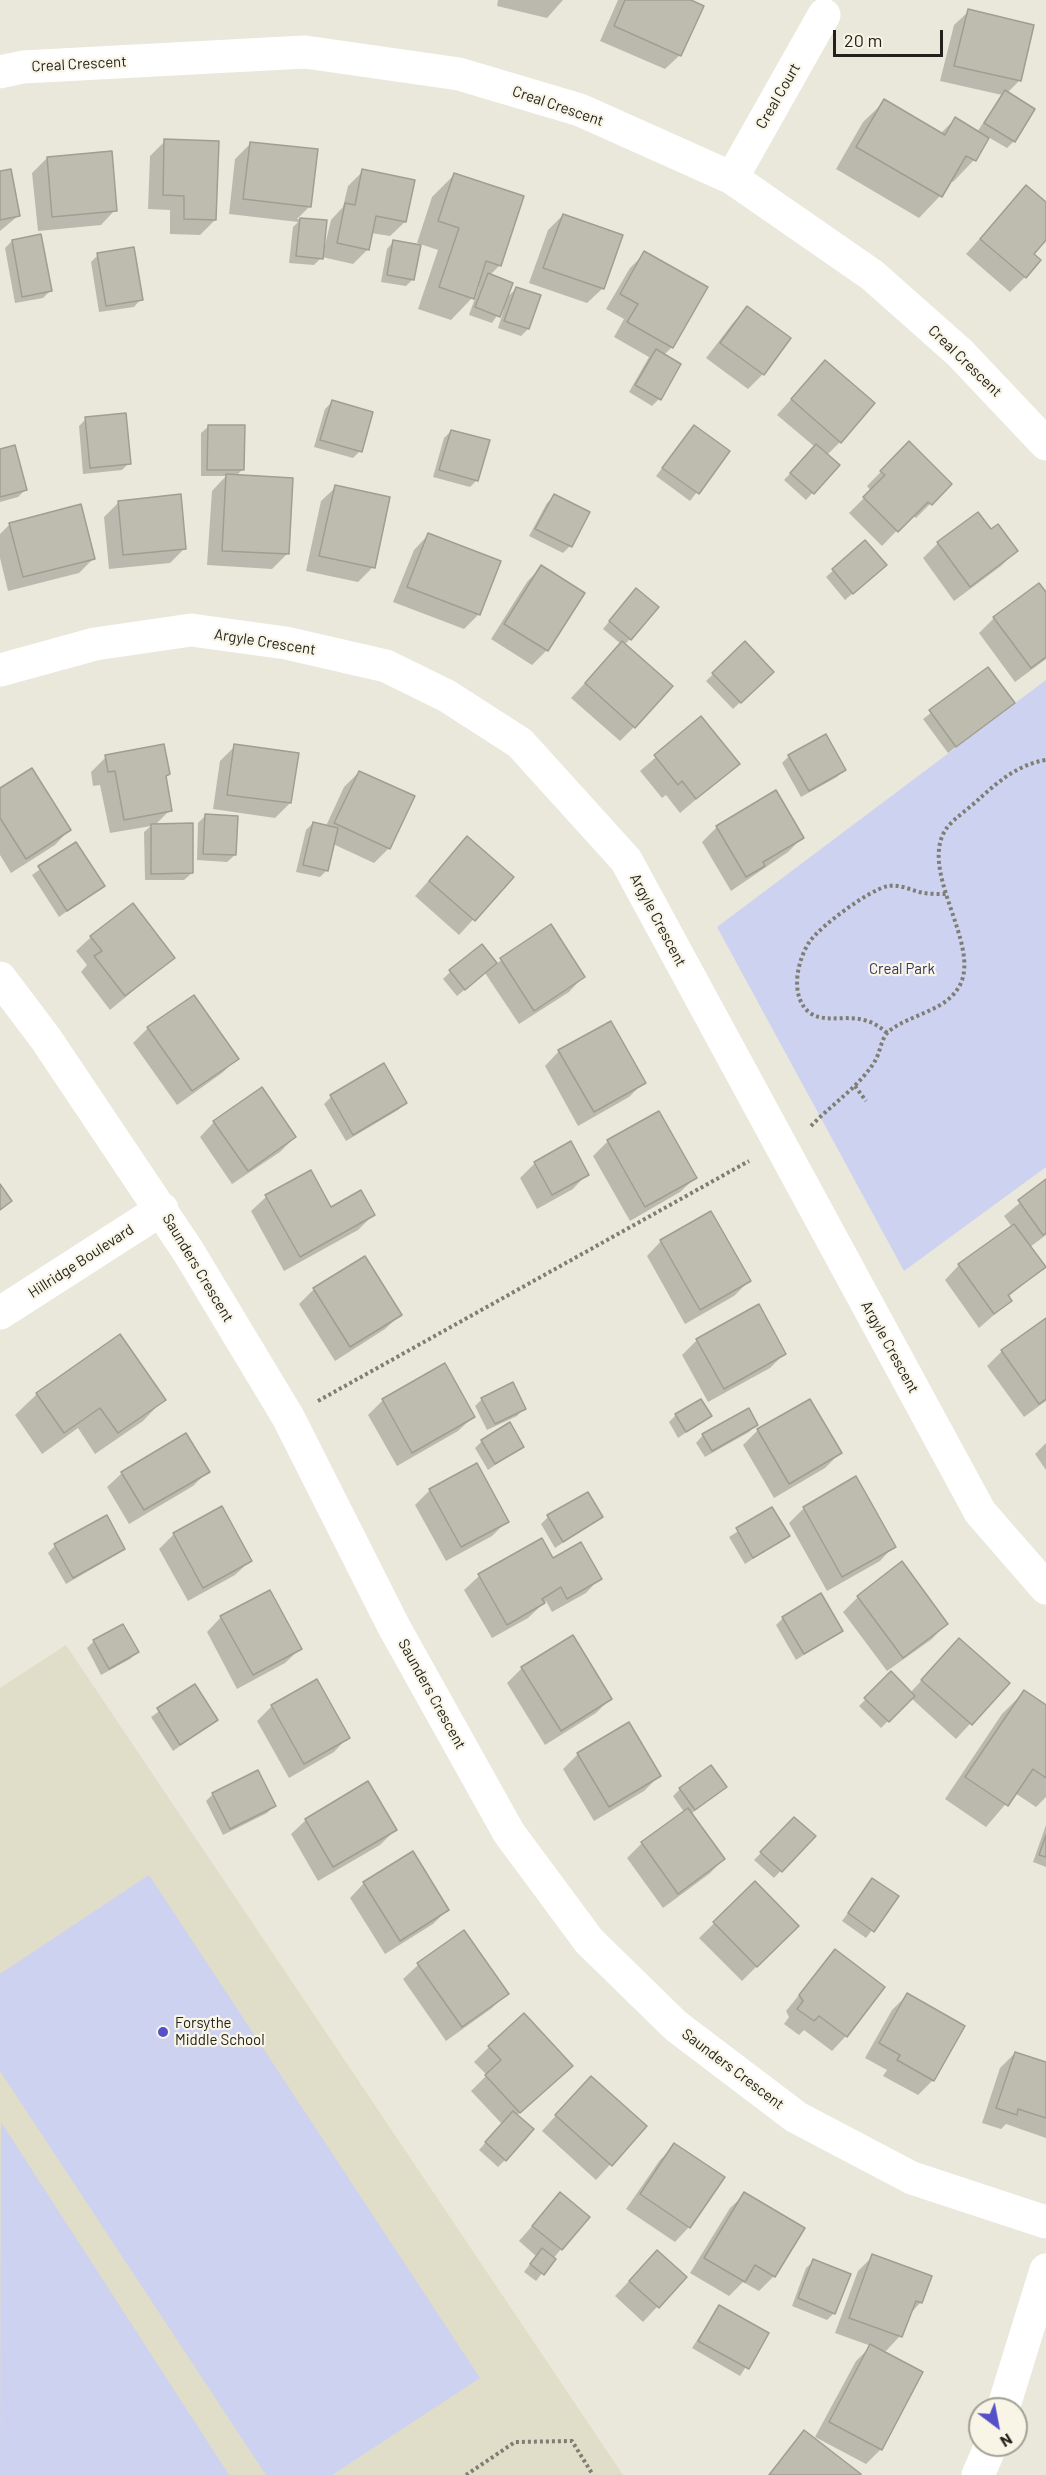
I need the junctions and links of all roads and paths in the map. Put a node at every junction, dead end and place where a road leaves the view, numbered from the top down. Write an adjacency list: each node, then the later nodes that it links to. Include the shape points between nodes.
1 (824, 15): 3 (street, Creal Court)
2 (0, 72): 3 (street, Creal Crescent, via 23,67 305,52 459,74 580,110)
3 (732, 178): 4 (street, Creal Crescent, via 872,275 960,353)
4 (1046, 444)
5 (0, 670): 17 (street, Argyle Crescent, via 95,644 191,630 286,643 386,666 447,696 520,743 626,860 980,1512)
6 (1046, 760): 7 (path, via 1002,778 946,830 939,868)
7 (947, 894): 9 (path, via 963,953 960,985 936,1007); 9 (path, via 889,886 828,923 809,943 797,978 803,1005 820,1017 875,1022)
8 (0, 978): 14 (street, Saunders Crescent)
9 (887, 1033): 10 (path, via 875,1060)
10 (855, 1086): 11 (path); 12 (path)
11 (866, 1101)
12 (804, 1134)
13 (740, 1167): 16 (path)
14 (162, 1209): 15 (street, Hillridge Boulevard); 18 (street, Saunders Crescent, via 288,1417 394,1627 509,1833 588,1941 676,2026 796,2117 912,2178)
15 (0, 1313)
16 (322, 1398)
17 (1046, 1588)
18 (1046, 2222)
19 (1046, 2270): 20 (street)
20 (1007, 2397)
21 (986, 2457): 24 (street)
22 (466, 2475): 23 (path, via 515,2442 572,2441)
23 (593, 2475)
24 (978, 2475)

